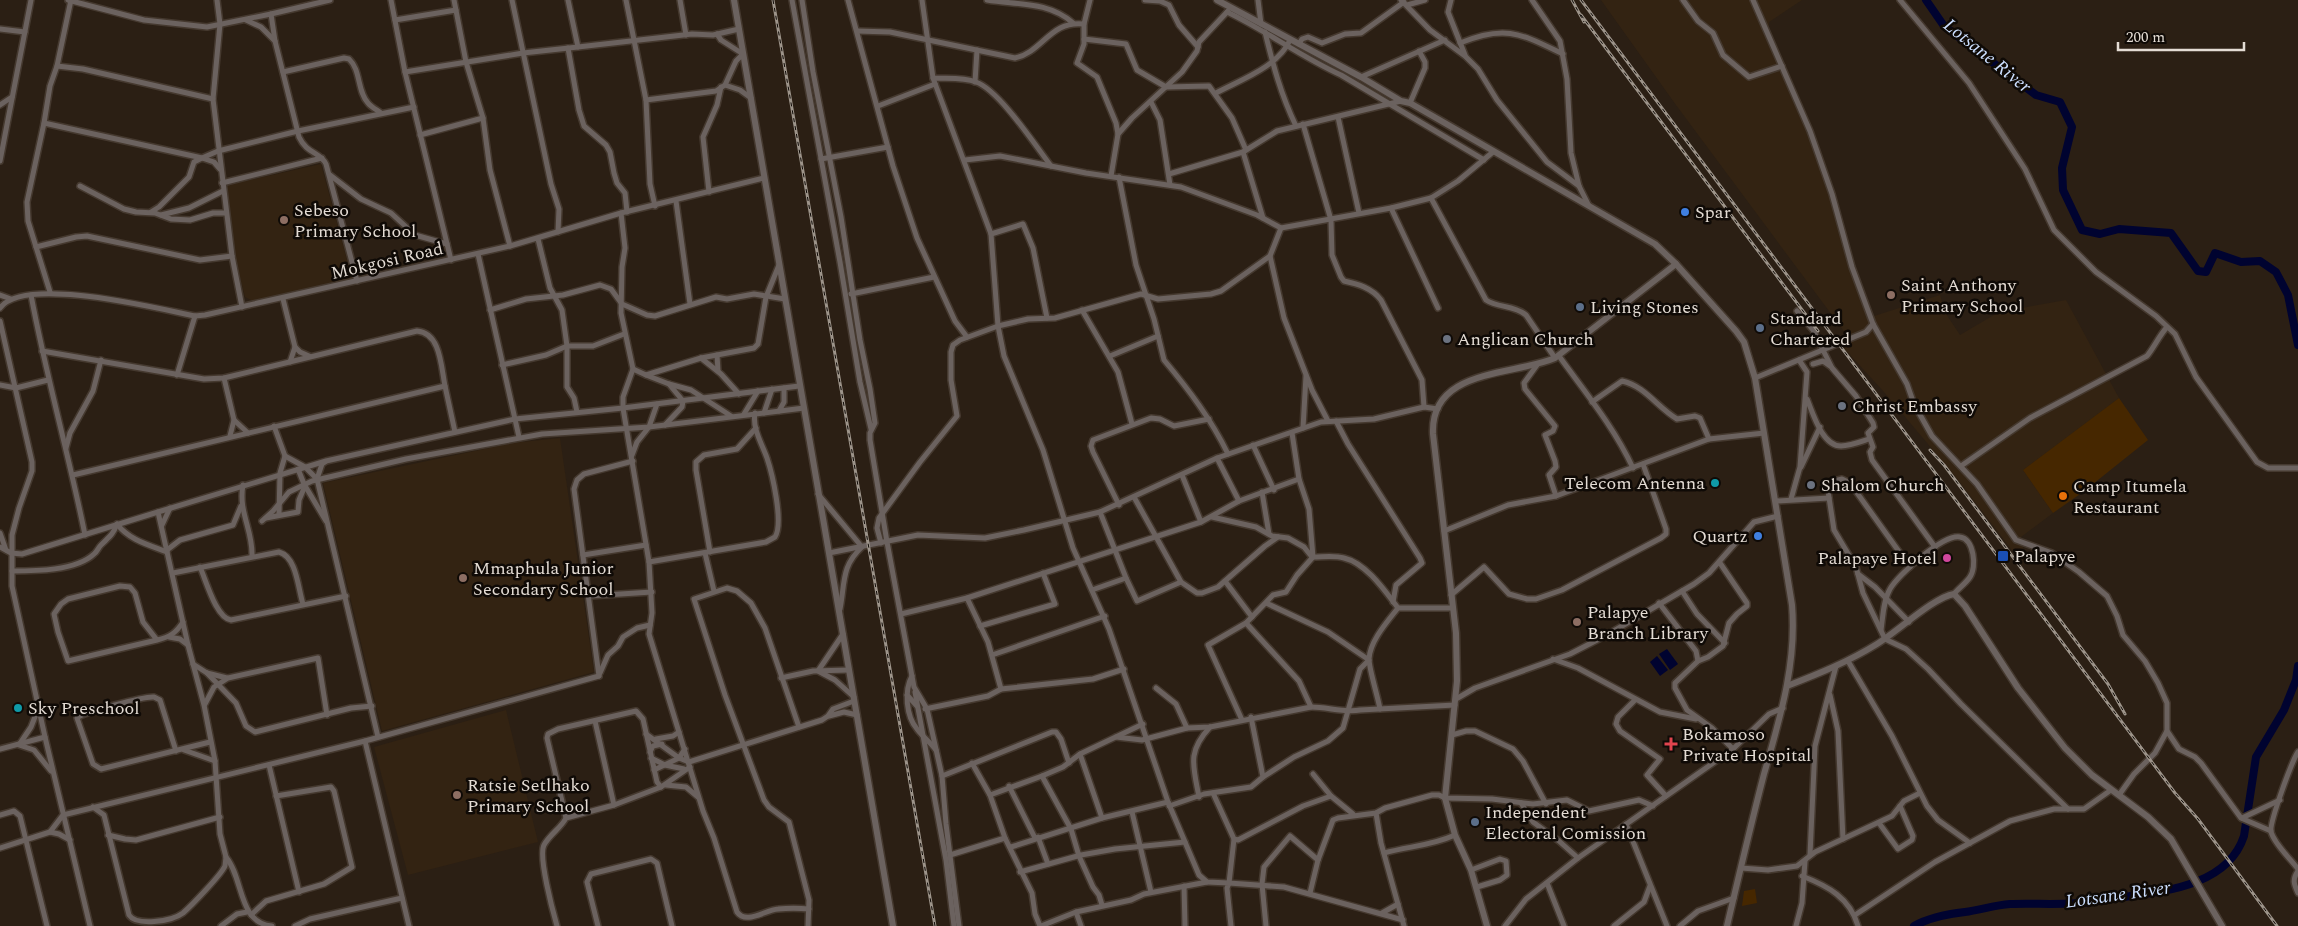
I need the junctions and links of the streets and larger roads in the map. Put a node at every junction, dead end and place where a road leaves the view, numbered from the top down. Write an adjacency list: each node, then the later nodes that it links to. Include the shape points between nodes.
1 (32, 0): 41 (street)
2 (70, 0): 35 (street, via 165,23 207,27); 65 (street)
3 (217, 0): 35 (street)
4 (328, 0): 31 (street)
5 (391, 0): 33 (street)
6 (454, 0): 29 (street)
7 (512, 0): 59 (street)
8 (568, 0): 54 (street)
9 (626, 0): 50 (street)
10 (680, 0): 44 (street)
11 (734, 0): 39 (street)
12 (792, 0): 103 (street)
13 (802, 0): 100 (street)
14 (848, 0): 40 (street)
15 (922, 0): 45 (street)
16 (988, 0): 26 (street)
17 (1090, 0): 36 (street)
18 (1145, 0): 53 (street, via 1169,5 1179,25)
19 (1217, 0): 30 (street)
20 (1425, 0): 28 (street)
21 (1451, 0): 51 (street, via 1448,12)
22 (1532, 0): 61 (street, via 1557,33)
23 (1683, 0): 66 (street, via 1698,21 1713,33 1723,56 1749,77)
24 (1754, 0): 66 (street)
25 (1900, 0): 171 (street, via 1968,83 2025,169 2054,230 2096,272)
26 (1019, 1): 34 (street, via 1061,14)
27 (1260, 1): 37 (street)
28 (1404, 3): 48 (street, via 1430,30); 52 (street, via 1361,33 1345,34 1322,43 1308,37)
29 (456, 10): 33 (street); 63 (street)
30 (1229, 10): 37 (street); 42 (street); 53 (street)
31 (271, 14): 32 (street); 49 (street)
32 (246, 20): 35 (street); 49 (street, via 261,27)
33 (395, 20): 68 (street)
34 (1073, 23): 36 (street); 57 (street, via 1049,35 1019,57)
35 (220, 24): 78 (street)
36 (1084, 24): 46 (street)
37 (1261, 24): 42 (street); 47 (street)
38 (0, 29): 41 (street)
39 (739, 29): 43 (street); 60 (street)
40 (857, 31): 45 (street, via 890,32); 85 (street)
41 (25, 32): 76 (street)
42 (1265, 32): 55 (street); 64 (street)
43 (717, 34): 44 (street); 60 (street)
44 (686, 35): 50 (street)
45 (926, 39): 57 (street); 70 (street)
46 (1084, 40): 74 (street, via 1126,44 1137,70); 94 (street, via 1077,63 1097,77)
47 (1290, 40): 52 (street); 55 (street)
48 (1445, 40): 58 (street); 62 (street)
49 (275, 41): 67 (street)
50 (634, 42): 54 (street); 79 (street)
51 (1460, 43): 61 (street, via 1483,34 1506,32); 62 (street)
52 (1299, 44): 69 (street)
53 (1198, 46): 74 (street, via 1182,72)
54 (578, 47): 56 (street)
55 (1287, 47): 64 (street); 83 (street, via 1341,74)
56 (568, 48): 59 (street); 127 (street, via 584,126 610,152 617,183 625,193)
57 (977, 50): 71 (street)
58 (1419, 51): 69 (street); 82 (street, via 1425,68)
59 (523, 53): 63 (street); 133 (street, via 559,210)
60 (743, 54): 73 (street); 77 (street)
61 (1563, 54): 117 (street, via 1570,147)
62 (1465, 56): 117 (street, via 1547,162)
63 (466, 62): 68 (street); 89 (street)
64 (1271, 62): 75 (street); 92 (street)
65 (56, 66): 78 (street, via 83,69); 90 (street)
66 (1782, 66): 169 (street, via 1810,131)
67 (283, 72): 87 (street, via 349,59 365,99); 93 (street)
68 (405, 72): 86 (street)
69 (1362, 77): 80 (street)
70 (933, 78): 71 (street); 72 (street)
71 (975, 82): 107 (street, via 1004,105)
72 (935, 84): 85 (street); 104 (street)
73 (723, 86): 77 (street, via 733,86); 79 (street, via 716,91); 119 (street, via 703,137)
74 (1166, 88): 75 (street, via 1204,85); 81 (street)
75 (1216, 93): 98 (street, via 1232,118)
76 (12, 97): 84 (street); 106 (street)
77 (750, 98): 113 (street)
78 (213, 99): 97 (street)
79 (646, 100): 122 (street, via 650,184)
80 (1401, 101): 82 (street); 83 (street)
81 (1151, 102): 94 (street); 109 (street, via 1160,120)
82 (1410, 103): 99 (street)
83 (1389, 104): 88 (street); 105 (street)
84 (0, 105)
85 (878, 106): 96 (street)
86 (414, 107): 87 (street); 95 (street)
87 (381, 113): 93 (street)
88 (1338, 117): 91 (street); 128 (street)
89 (483, 118): 95 (street); 137 (street, via 490,170)
90 (44, 124): 101 (street); 138 (street, via 28,202 28,221)
91 (1303, 124): 92 (street); 131 (street)
92 (1296, 126): 98 (street, via 1277,132)
93 (298, 131): 97 (street); 102 (street, via 308,151)
94 (1118, 134): 111 (street)
95 (420, 135): 136 (street)
96 (888, 148): 100 (street); 145 (street, via 917,238)
97 (218, 151): 101 (street); 108 (street)
98 (1244, 151): 109 (street); 130 (street)
99 (1493, 152): 105 (street); 123 (street)
100 (830, 157): 103 (street); 151 (street)
101 (202, 158): 108 (street, via 214,162); 125 (street, via 194,162 189,177)
102 (323, 158): 110 (street); 114 (street)
103 (822, 159): 148 (street)
104 (965, 160): 107 (street, via 1000,156); 134 (street)
105 (1484, 160): 120 (street)
106 (0, 161)
107 (1051, 166): 111 (street)
108 (221, 169): 114 (street)
109 (1169, 174): 115 (street)
110 (330, 175): 136 (street, via 361,199 391,213 415,236); 146 (street)
111 (1111, 176): 112 (street)
112 (1119, 177): 115 (street); 152 (street)
113 (764, 178): 119 (street, Mokgosi Road); 144 (street)
114 (222, 183): 118 (street)
115 (1170, 185): 130 (street, via 1206,195)
116 (80, 186): 125 (street, via 124,209)
117 (1579, 186): 123 (street)
118 (223, 190): 126 (street); 129 (street, via 188,208)
119 (709, 192): 121 (street, Mokgosi Road)
120 (1431, 198): 124 (street); 183 (street, via 1486,300 1493,305 1520,310)
121 (676, 201): 122 (street, Mokgosi Road); 159 (street)
122 (655, 206): 127 (street, Mokgosi Road)
123 (1588, 206): 143 (street, via 1648,240)
124 (1391, 208): 128 (street); 162 (street)
125 (150, 212): 129 (street)
126 (226, 213): 129 (street, via 190,220); 140 (street)
127 (624, 213): 133 (street, Mokgosi Road); 158 (street)
128 (1359, 214): 131 (street)
129 (161, 215)
130 (1263, 218): 132 (street)
131 (1331, 220): 132 (street); 215 (street, via 1332,255 1341,277 1376,293 1381,300 1422,380)
132 (1281, 228): 141 (street)
133 (558, 232): 135 (street, Mokgosi Road)
134 (991, 234): 167 (street, via 1020,223 1023,225 1033,248); 170 (street)
135 (538, 239): 137 (street, Mokgosi Road); 153 (street)
136 (447, 244): 142 (street)
137 (510, 246): 139 (street, Mokgosi Road)
138 (36, 247): 140 (street, via 87,236 200,260); 147 (street)
139 (478, 254): 142 (street, Mokgosi Road); 163 (street)
140 (232, 256): 160 (street)
141 (1270, 256): 152 (street, via 1221,291 1158,299); 197 (street, via 1284,318)
142 (451, 260): 146 (street, Mokgosi Road)
143 (1676, 264): 183 (street); 199 (street, via 1744,342)
144 (779, 265): 154 (street); 157 (street)
145 (934, 276): 151 (street); 174 (street, via 955,321)
146 (357, 281): 156 (street, Mokgosi Road)
147 (50, 292): 150 (street, Mokgosi Road); 166 (street, Mokgosi Road)
148 (846, 294): 151 (street); 238 (street)
149 (0, 295): 155 (street)
150 (31, 295): 155 (street, Mokgosi Road); 178 (street)
151 (853, 295): 238 (street, via 874,415)
152 (1145, 296): 164 (street, via 1141,294); 173 (street)
153 (555, 297): 158 (street, via 600,285 611,289); 163 (street, via 534,297); 175 (street, via 562,310)
154 (766, 297): 157 (street); 159 (street, via 754,294 727,299 716,297); 179 (street, via 758,344 754,348)
155 (11, 299): 161 (street, Mokgosi Road)
156 (283, 299): 160 (street, Mokgosi Road); 176 (street)
157 (785, 299): 204 (street)
158 (622, 304): 159 (street, via 655,316); 172 (street)
159 (690, 304)
160 (242, 307): 166 (street, Mokgosi Road)
161 (0, 308)
162 (1438, 308)
163 (490, 310): 188 (street)
164 (1082, 310): 167 (street); 182 (street)
165 (1797, 311): 177 (street)
166 (196, 316): 195 (street)
167 (1048, 318): 170 (street, via 1028,318)
168 (0, 322): 205 (street)
169 (1873, 324): 177 (street, via 1866,332); 255 (street, via 1932,436)
170 (998, 326): 174 (street); 287 (street, via 1004,356 1043,450)
171 (2167, 327): 255 (street, via 2147,356 2030,418); 259 (street, via 2201,384 2257,462 2268,468)
172 (624, 334): 175 (street, via 593,346); 192 (street)
173 (1158, 336): 182 (street); 226 (street, via 1164,360)
174 (967, 337): 283 (street, via 953,345 951,352 951,380 957,416)
175 (567, 346): 188 (street, via 546,355); 220 (street, via 568,387)
176 (295, 347): 181 (street); 187 (street)
177 (1824, 350): 180 (street); 191 (street)
178 (42, 351): 185 (street); 200 (street)
179 (717, 354): 184 (street); 193 (street)
180 (1814, 355): 186 (street); 189 (street)
181 (310, 356): 187 (street); 203 (street, via 424,331 436,343)
182 (1110, 356): 230 (street, via 1118,372)
183 (1557, 357): 190 (street); 213 (street)
184 (702, 358): 193 (street); 196 (street)
185 (101, 360): 195 (street); 248 (street, via 93,391 70,433)
186 (1799, 360): 194 (street); 199 (street)
187 (290, 362): 198 (street)
188 (502, 364): 225 (street)
189 (1813, 364): 191 (street, via 1822,361); 194 (street)
190 (1537, 365): 218 (street, via 1467,381 1454,388); 271 (street, via 1524,383 1525,389 1555,426 1545,435 1556,461 1556,467 1549,475)
191 (1832, 368): 246 (street, via 1856,396 1873,423)
192 (633, 369): 196 (street); 216 (street)
193 (718, 371): 209 (street)
194 (1807, 372): 210 (street)
195 (177, 375): 198 (street)
196 (646, 375): 201 (street)
197 (1306, 375): 228 (street); 236 (street)
198 (224, 378): 227 (street)
199 (1755, 378): 242 (street)
200 (48, 380): 205 (street); 248 (street)
201 (669, 384): 211 (street, via 687,387); 212 (street)
202 (0, 385): 205 (street)
203 (445, 386): 232 (street); 239 (street)
204 (799, 386): 206 (street); 217 (street)
205 (16, 388): 309 (street, via 31,450 32,471 15,521)
206 (784, 388): 207 (street); 219 (street, via 784,402)
207 (772, 389): 208 (street); 222 (street)
208 (758, 391): 209 (street); 223 (street)
209 (739, 394): 211 (street)
210 (1806, 397): 234 (street); 257 (street)
211 (706, 398): 212 (street); 224 (street)
212 (683, 401): 214 (street); 231 (street, via 682,407)
213 (1592, 402): 245 (street, via 1622,381 1630,383 1676,419 1700,418); 258 (street, via 1624,448)
214 (657, 404): 216 (street); 233 (street)
215 (1424, 407): 218 (street); 229 (street, via 1374,418)
216 (623, 408): 220 (street); 237 (street)
217 (804, 408): 219 (street); 270 (street)
218 (1438, 409): 294 (street, via 1433,434)
219 (779, 411): 222 (street)
220 (577, 412): 225 (street)
221 (755, 413): 222 (street); 223 (street); 235 (street)
222 (764, 413)
223 (744, 414): 224 (street)
224 (731, 416): 231 (street)
225 (515, 418): 239 (street); 244 (street)
226 (1209, 418): 230 (street, via 1174,426 1151,418); 249 (street)
227 (234, 420): 240 (street); 243 (street)
228 (1328, 421): 229 (street); 236 (street)
229 (1336, 421): 337 (street, via 1422,563 1396,585)
230 (1132, 424): 278 (street, via 1092,442 1093,452)
231 (665, 425): 233 (street)
232 (274, 426): 240 (street); 250 (street)
233 (649, 427): 237 (street); 251 (street, via 637,442)
234 (1820, 427): 246 (street, via 1839,446); 257 (street)
235 (756, 428): 310 (street, via 737,449 704,455 696,462); 310 (street, via 771,470 778,533 766,542)
236 (1304, 428): 241 (street)
237 (625, 429): 244 (street); 251 (street)
238 (871, 429): 283 (street)
239 (455, 432): 253 (street)
240 (248, 433): 243 (street)
241 (1292, 433): 247 (street); 265 (street)
242 (1764, 433): 245 (street); 276 (street)
243 (230, 436): 262 (street)
244 (519, 437): 264 (street)
245 (1709, 439): 254 (street)
246 (1869, 439): 305 (street, via 1873,446 1870,452 1872,460)
247 (1253, 445): 249 (street); 268 (street)
248 (66, 448): 262 (street)
249 (1228, 454): 252 (street)
250 (285, 456): 256 (street); 261 (street)
251 (632, 458): 303 (street); 312 (street, via 584,474 575,484 573,496)
252 (1217, 458): 263 (street); 275 (street)
253 (326, 461): 256 (street); 264 (street)
254 (1643, 464): 258 (street); 332 (street, via 1666,529 1661,538 1551,595 1527,599 1509,594 1484,567)
255 (1961, 466): 406 (street, via 2016,540 2052,553 2107,596 2123,636 2145,661 2167,703)
256 (305, 467): 260 (street); 264 (street)
257 (1800, 467): 274 (street)
258 (1633, 468): 271 (street)
259 (2298, 468)
260 (298, 469): 261 (street); 267 (street)
261 (280, 473): 266 (street); 277 (street)
262 (73, 475): 296 (street)
263 (1182, 475): 272 (street); 288 (street)
264 (317, 479): 267 (street); 292 (street)
265 (1299, 479): 268 (street); 314 (street, via 1309,509)
266 (243, 485): 279 (street); 280 (street)
267 (305, 486): 277 (street, via 293,489); 284 (street, via 298,500 298,512); 292 (street)
268 (1274, 490): 269 (street)
269 (1262, 492): 275 (street); 297 (street)
270 (818, 494): 304 (street); 311 (street)
271 (1556, 496): 294 (street, via 1508,505)
272 (1134, 497): 278 (street); 299 (street)
273 (1829, 498): 274 (street); 319 (street, via 1830,482 1842,480 1850,483); 323 (street, via 1834,530)
274 (1791, 499): 276 (street)
275 (1239, 501): 286 (street)
276 (1776, 501): 285 (street)
277 (279, 504): 284 (street); 284 (street, via 264,520)
278 (1119, 505): 282 (street)
279 (241, 506): 290 (street); 291 (street)
280 (170, 508): 281 (street); 293 (street)
281 (158, 512): 289 (street); 293 (street)
282 (1100, 512): 287 (street); 307 (street)
283 (882, 514): 302 (street)
284 (279, 515)
285 (1778, 516): 317 (street, via 1754,522); 366 (street, via 1794,628)
286 (1212, 517): 288 (street); 297 (street, via 1256,527)
287 (1066, 520): 302 (street, via 985,538 918,535); 316 (street)
288 (1202, 522): 299 (street)
289 (117, 524): 296 (street); 308 (street, via 134,539); 320 (street, via 113,535 96,554 78,563 43,570)
290 (233, 525): 291 (street); 301 (street)
291 (247, 526): 313 (street)
292 (329, 526): 333 (street)
293 (162, 528): 298 (street)
294 (1444, 531): 332 (street)
295 (0, 533): 309 (street)
296 (85, 535): 309 (street, via 22,554)
297 (1269, 535): 300 (street)
298 (164, 537): 301 (street); 308 (street)
299 (1154, 537): 307 (street); 326 (street)
300 (1278, 538): 314 (street, via 1294,541); 325 (street)
301 (180, 540): 308 (street)
302 (884, 543): 304 (street); 344 (street)
303 (646, 545): 312 (street); 315 (street)
304 (862, 547): 311 (street); 343 (street, via 847,568)
305 (1935, 547): 319 (street); 331 (street, via 1960,537 1970,545 1972,571)
306 (0, 548): 309 (street)
307 (1115, 550): 316 (street); 324 (street)
308 (167, 551): 321 (street)
309 (9, 552): 320 (street)
310 (708, 553): 315 (street); 328 (street)
311 (829, 553): 343 (street)
312 (583, 554): 334 (street)
313 (252, 556): 318 (street); 340 (street, via 279,552 287,555)
314 (1313, 557): 337 (street, via 1349,559); 338 (street, via 1286,592 1273,595)
315 (649, 562): 330 (street)
316 (1079, 562): 322 (street); 327 (street)
317 (1720, 563): 329 (street); 357 (street, via 1747,605 1729,623)
318 (200, 567): 321 (street); 340 (street, via 219,612 227,620)
319 (1910, 567): 336 (street)
320 (12, 571): 390 (street, via 12,586)
321 (173, 573): 347 (street)
322 (1043, 573): 335 (street); 351 (street, via 1055,604)
323 (1858, 574): 336 (street); 352 (street, via 1863,593)
324 (1126, 578): 326 (street, via 1137,601); 327 (street)
325 (1225, 581): 326 (street, via 1202,593); 346 (street)
326 (1180, 582)
327 (1092, 590): 345 (street)
328 (714, 591): 374 (street, via 733,589 758,612); 421 (street, via 693,600)
329 (1682, 591): 339 (street); 357 (street, via 1697,614)
330 (652, 592): 334 (street); 350 (street)
331 (1954, 594): 348 (street); 448 (street, via 2044,723 2086,770)
332 (1451, 595): 342 (street)
333 (346, 596): 340 (street); 387 (street)
334 (589, 596): 371 (street)
335 (967, 598): 344 (street); 351 (street)
336 (1886, 598): 348 (street); 352 (street)
337 (1393, 602): 341 (street)
338 (1266, 603): 346 (street); 361 (street, via 1333,634)
339 (1659, 603): 360 (street, via 1580,650); 362 (street, via 1696,651)
340 (303, 604)
341 (1398, 608): 342 (street); 361 (street, via 1376,641)
342 (1452, 608): 385 (street, via 1456,633)
343 (839, 614): 353 (street)
344 (901, 614): 372 (street)
345 (1104, 616): 359 (street); 367 (street)
346 (1252, 617): 349 (street)
347 (183, 621): 354 (street); 358 (street)
348 (1909, 622): 355 (street)
349 (1246, 623): 389 (street, via 1299,681); 400 (street, via 1208,645)
350 (650, 625): 371 (street, via 622,637 608,655); 407 (street, via 649,634)
351 (980, 626): 359 (street)
352 (1881, 630): 355 (street)
353 (843, 634): 368 (street); 369 (street)
354 (169, 637): 356 (street); 358 (street, via 180,639)
355 (1885, 639): 363 (street); 467 (street, via 1906,649 1928,669)
356 (157, 640): 356 (street, via 68,661 54,614 68,599 120,586 130,587 144,622)
357 (1725, 643): 362 (street)
358 (188, 646): 364 (street)
359 (992, 655): 380 (street)
360 (1553, 659): 384 (street, via 1578,668); 385 (street, via 1475,688)
361 (1369, 660): 393 (street); 394 (street, via 1360,669)
362 (1698, 661): 399 (street, via 1675,683 1687,710)
363 (1848, 661): 365 (street); 450 (street, via 1892,736)
364 (193, 664): 370 (street); 386 (street)
365 (1836, 666): 375 (street); 382 (street)
366 (1789, 668): 375 (street, via 1796,676); 377 (street)
367 (1124, 669): 380 (street, via 1093,679); 402 (street)
368 (849, 670): 369 (street); 383 (street)
369 (818, 671): 374 (street); 383 (street, via 835,680)
370 (207, 673): 373 (street); 376 (street)
371 (600, 676): 411 (street)
372 (912, 676): 378 (street); 381 (street)
373 (228, 678): 376 (street); 395 (street, via 318,658)
374 (781, 678): 403 (street)
375 (1806, 678): 377 (street)
376 (217, 684): 386 (street); 395 (street, via 236,703 251,731)
377 (1787, 686): 391 (street)
378 (914, 687): 388 (street); 392 (street)
379 (1156, 688): 405 (street, via 1176,704)
380 (1002, 689): 392 (street, via 988,696)
381 (907, 695): 388 (street); 410 (street, via 912,721)
382 (1830, 695): 488 (street, via 1838,731); 497 (street, via 1815,746)
383 (854, 699): 396 (street); 397 (street, via 833,709)
384 (1635, 700): 399 (street, via 1660,712); 455 (street, via 1618,717 1616,724 1620,731 1660,759 1647,775)
385 (1455, 702): 393 (street); 409 (street)
386 (204, 705): 417 (street)
387 (372, 706): 395 (street); 411 (street)
388 (918, 707): 392 (street); 410 (street)
389 (1311, 707): 394 (street); 398 (street)
390 (39, 708): 413 (street); 419 (street)
391 (1783, 708): 424 (street, via 1769,714); 504 (street)
392 (927, 709): 427 (street)
393 (1380, 709): 394 (street)
394 (1348, 712): 444 (street, via 1343,728 1328,741)
395 (327, 715)
396 (857, 715): 397 (street, via 844,712); 532 (street)
397 (828, 716): 403 (street)
398 (1251, 718): 400 (street); 444 (street)
399 (1696, 719): 424 (street, via 1712,728)
400 (1242, 720): 404 (street)
401 (595, 722): 408 (street, via 636,711); 463 (street); 474 (street, via 548,734)
402 (1143, 724): 412 (street); 415 (street)
403 (799, 727): 421 (street)
404 (1210, 727): 405 (street); 456 (street, via 1194,748 1192,760)
405 (1187, 728): 415 (street)
406 (2167, 731): 452 (street, via 2155,753); 476 (street, via 2179,749 2201,763)
407 (679, 732): 414 (street); 423 (street)
408 (646, 734): 414 (street); 418 (street)
409 (1452, 735): 457 (street); 462 (street, via 1475,731 1513,748)
410 (924, 736): 427 (street); 544 (street)
411 (378, 737): 416 (street)
412 (1116, 737): 415 (street); 429 (street)
413 (45, 738): 419 (street); 440 (street)
414 (655, 739): 418 (street); 420 (street)
415 (1147, 739): 461 (street)
416 (365, 741): 435 (street); 522 (street)
417 (210, 742): 425 (street); 432 (street)
418 (648, 742): 430 (street)
419 (19, 744): 422 (street); 440 (street, via 34,750)
420 (662, 744): 430 (street, via 654,746); 431 (street)
421 (744, 745): 437 (street); 526 (street, via 766,804 789,822)
422 (0, 749)
423 (685, 749): 431 (street); 437 (street)
424 (1733, 749): 455 (street)
425 (184, 750): 426 (street); 432 (street)
426 (176, 751): 426 (street, via 98,769 93,764 77,718 94,710 154,697 160,700)
427 (937, 751): 442 (street)
428 (2298, 752): 459 (street, via 2288,771)
429 (1080, 754): 434 (street); 475 (street)
430 (651, 755): 436 (street); 439 (street)
431 (679, 758): 436 (street); 437 (street)
432 (215, 761): 445 (street)
433 (972, 763): 434 (street, via 1056,732); 442 (street); 451 (street)
434 (1069, 763): 443 (street)
435 (269, 765): 445 (street); 453 (street)
436 (664, 765): 438 (street); 439 (street)
437 (689, 765): 438 (street); 458 (street)
438 (684, 769): 446 (street)
439 (654, 770): 446 (street, via 657,782)
440 (53, 773): 472 (street)
441 (1313, 774): 454 (street)
442 (942, 776): 496 (street)
443 (1042, 776): 447 (street); 479 (street)
444 (1263, 777): 449 (street, via 1251,787)
445 (216, 779): 466 (street); 473 (street)
446 (663, 786): 458 (street, via 686,786); 463 (street)
447 (1009, 786): 451 (street); 486 (street)
448 (2111, 790): 452 (street); 467 (street, via 2088,808)
449 (1213, 793): 456 (street); 487 (street)
450 (1920, 793): 465 (street); 491 (street, via 1938,820)
451 (990, 794): 485 (street)
452 (2119, 795): 561 (street, via 2162,829 2180,851)
453 (276, 796): 518 (street); 518 (street, via 331,787 350,853 352,867 348,871)
454 (1332, 796): 470 (street); 487 (street, via 1303,806 1238,840)
455 (1666, 796): 464 (street)
456 (1199, 797): 461 (street)
457 (1445, 798): 460 (street, via 1492,798); 469 (street, via 1432,795); 483 (street)
458 (700, 799): 526 (street, via 739,915 748,918 778,909)
459 (2280, 800): 476 (street); 480 (street)
460 (1521, 803): 462 (street); 500 (street, via 1533,822)
461 (1168, 804): 468 (street); 490 (street)
462 (1546, 804): 464 (street, via 1572,801 1589,811 1639,800)
463 (614, 805): 474 (street)
464 (1653, 806): 478 (street)
465 (1900, 806): 477 (street, via 1892,816); 477 (street, via 1912,840 1898,849)
466 (93, 807): 472 (street); 482 (street, via 104,815)
467 (2068, 809): 491 (street, via 2021,816)
468 (1132, 812): 475 (street); 492 (street)
469 (1376, 813): 470 (street); 495 (street)
470 (1353, 814): 501 (street, via 1333,820)
471 (0, 815): 484 (street, via 17,812)
472 (63, 815): 481 (street); 489 (street)
473 (220, 818): 482 (street, via 136,840); 499 (street)
474 (566, 818): 539 (street, via 551,834 542,852)
475 (1102, 818): 479 (street)
476 (2241, 818): 480 (street)
477 (1879, 823): 488 (street)
478 (1626, 824): 500 (street); 516 (street)
479 (1071, 829): 486 (street); 498 (street)
480 (2271, 831): 506 (street)
481 (50, 832): 484 (street); 489 (street)
482 (108, 835): 507 (street, via 128,915 138,926 165,921 183,913)
483 (1455, 835): 495 (street, via 1432,844); 505 (street)
484 (26, 838): 494 (street); 533 (street)
485 (1005, 838): 493 (street); 496 (street)
486 (1036, 838): 493 (street); 503 (street)
487 (1234, 839): 512 (street)
488 (1844, 839): 497 (street)
489 (70, 840): 534 (street)
490 (1185, 842): 492 (street); 511 (street, via 1199,875)
491 (1970, 843): 530 (street)
492 (1142, 846): 498 (street); 519 (street)
493 (1011, 847): 508 (street)
494 (0, 848)
495 (1384, 853): 524 (street)
496 (950, 855): 545 (street)
497 (1810, 855): 502 (street)
498 (1079, 856): 503 (street); 525 (street)
499 (226, 857): 507 (street); 509 (street)
500 (1578, 858): 513 (street)
501 (1318, 860): 514 (street, via 1290,836 1264,867); 520 (street)
502 (1805, 862): 504 (street, via 1786,868); 510 (street)
503 (1048, 864): 508 (street)
504 (1741, 868): 523 (street)
505 (1471, 870): 517 (street); 517 (street, via 1500,859 1508,864 1508,874 1504,878)
506 (2298, 870): 521 (street, via 2294,878)
507 (222, 872): 509 (street, via 232,870)
508 (1020, 872): 546 (street, via 1032,893)
509 (236, 874): 528 (street)
510 (1802, 876): 530 (street, via 1829,887); 559 (street, via 1802,903)
511 (1207, 882): 512 (street); 515 (street)
512 (1229, 883): 514 (street); 549 (street)
513 (1547, 883): 553 (street, via 1526,899); 554 (street)
514 (1262, 884): 520 (street); 550 (street)
515 (1184, 886): 519 (street); 548 (street)
516 (1650, 886): 555 (street, via 1646,900); 556 (street)
517 (1477, 887): 552 (street)
518 (299, 892): 528 (street, via 266,901)
519 (1151, 892): 525 (street, via 1131,900)
520 (1310, 893): 529 (street)
521 (2298, 893)
522 (402, 898): 537 (street, via 310,919); 538 (street)
523 (1734, 898): 557 (street, via 1698,912); 558 (street)
524 (1398, 904): 529 (street); 531 (street)
525 (1102, 905): 527 (street)
526 (809, 909): 542 (street)
527 (1076, 912): 546 (street); 547 (street)
528 (249, 913): 535 (street, via 238,914); 536 (street, via 260,924)
529 (1382, 913): 531 (street)
530 (1855, 915): 560 (street)
531 (1403, 920): 551 (street)
532 (893, 925): 543 (street)
533 (47, 926)
534 (90, 926)
535 (222, 926)
536 (272, 926)
537 (295, 926)
538 (409, 926)
539 (557, 926)
540 (598, 926): 541 (street, via 588,877 651,859 657,863)
541 (672, 926)
542 (808, 926)
543 (885, 926)
544 (954, 926)
545 (958, 926)
546 (1040, 926)
547 (1081, 926)
548 (1185, 926)
549 (1231, 926)
550 (1266, 926)
551 (1404, 926)
552 (1487, 926)
553 (1505, 926)
554 (1564, 926)
555 (1614, 926)
556 (1667, 926)
557 (1680, 926)
558 (1727, 926)
559 (1796, 926)
560 (1858, 926)
561 (2222, 926)

